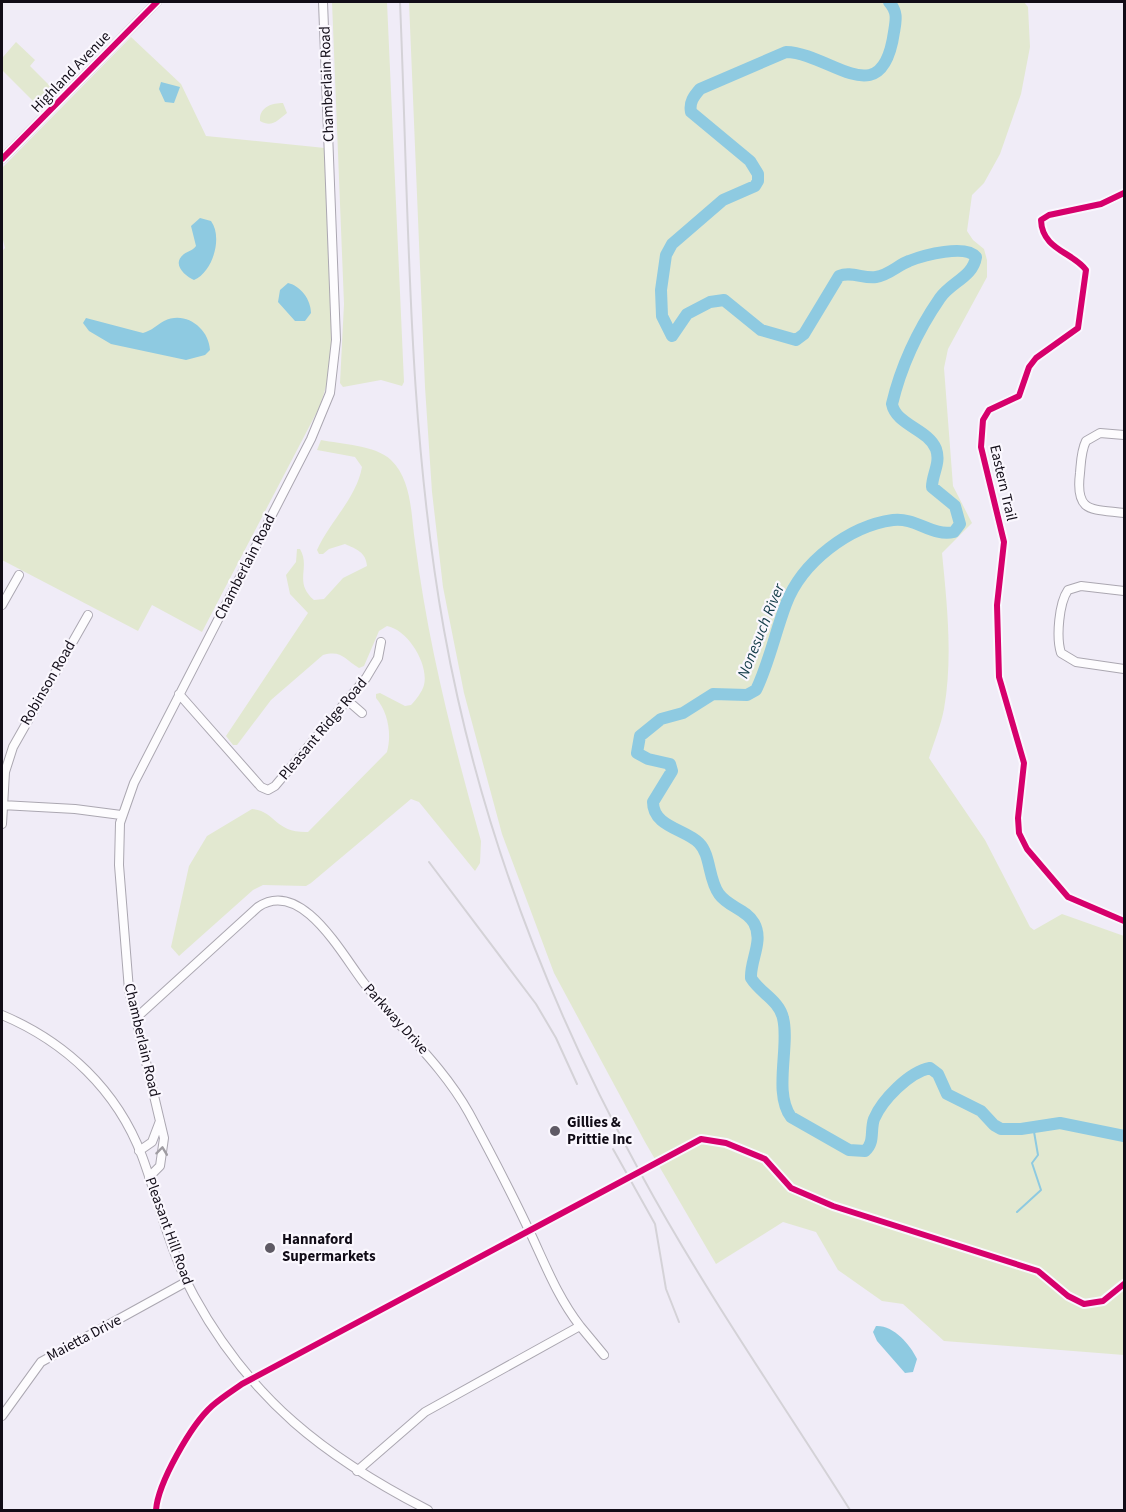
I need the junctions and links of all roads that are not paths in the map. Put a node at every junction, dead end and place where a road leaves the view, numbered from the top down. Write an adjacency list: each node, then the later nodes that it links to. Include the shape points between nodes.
1 (158, 2): 3 (street, Highland Avenue)
2 (323, 2): 12 (street, Chamberlain Road, via 336,340 333,381 318,425)
3 (2, 159)
4 (1125, 435): 5 (street, via 1100,433 1086,441 1078,489 1081,501 1089,508)
5 (1125, 513)
6 (19, 575): 8 (street)
7 (1125, 591): 11 (street, via 1072,587 1063,599 1059,643 1061,653 1071,660)
8 (2, 605)
9 (88, 615): 15 (street, Robinson Road, via 13,747)
10 (381, 642): 13 (street, Pleasant Ridge Road, via 373,668)
11 (1125, 669)
12 (179, 694): 13 (street, Pleasant Ridge Road, via 261,787 268,790); 16 (street, Chamberlain Road)
13 (347, 700): 14 (street)
14 (362, 713)
15 (2, 805): 16 (street); 17 (street, Robinson Road)
16 (121, 815): 19 (street, Chamberlain Road, via 123,934)
17 (2, 824)
18 (2, 1015): 21 (street, Pleasant Hill Road, via 46,1037 82,1066 116,1107)
19 (136, 1018): 20 (street, Chamberlain Road); 24 (street, Parkway Drive, via 258,908 274,900 300,905 393,1020 449,1080 506,1182 550,1279)
20 (160, 1120): 21 (street, via 152,1143); 22 (street, Chamberlain Road, one-way to 20, via 159,1169 162,1159 164,1138)
21 (140, 1150): 22 (street, Pleasant Hill Road)
22 (149, 1176): 23 (street, Pleasant Hill Road)
23 (186, 1282): 26 (street, Maietta Drive, via 41,1362); 27 (street, Pleasant Hill Road, via 225,1347 258,1389)
24 (580, 1326): 25 (street, Parkway Drive); 27 (street, via 425,1412)
25 (604, 1355)
26 (2, 1416)
27 (357, 1471): 28 (street, Pleasant Hill Road)
28 (428, 1510)

